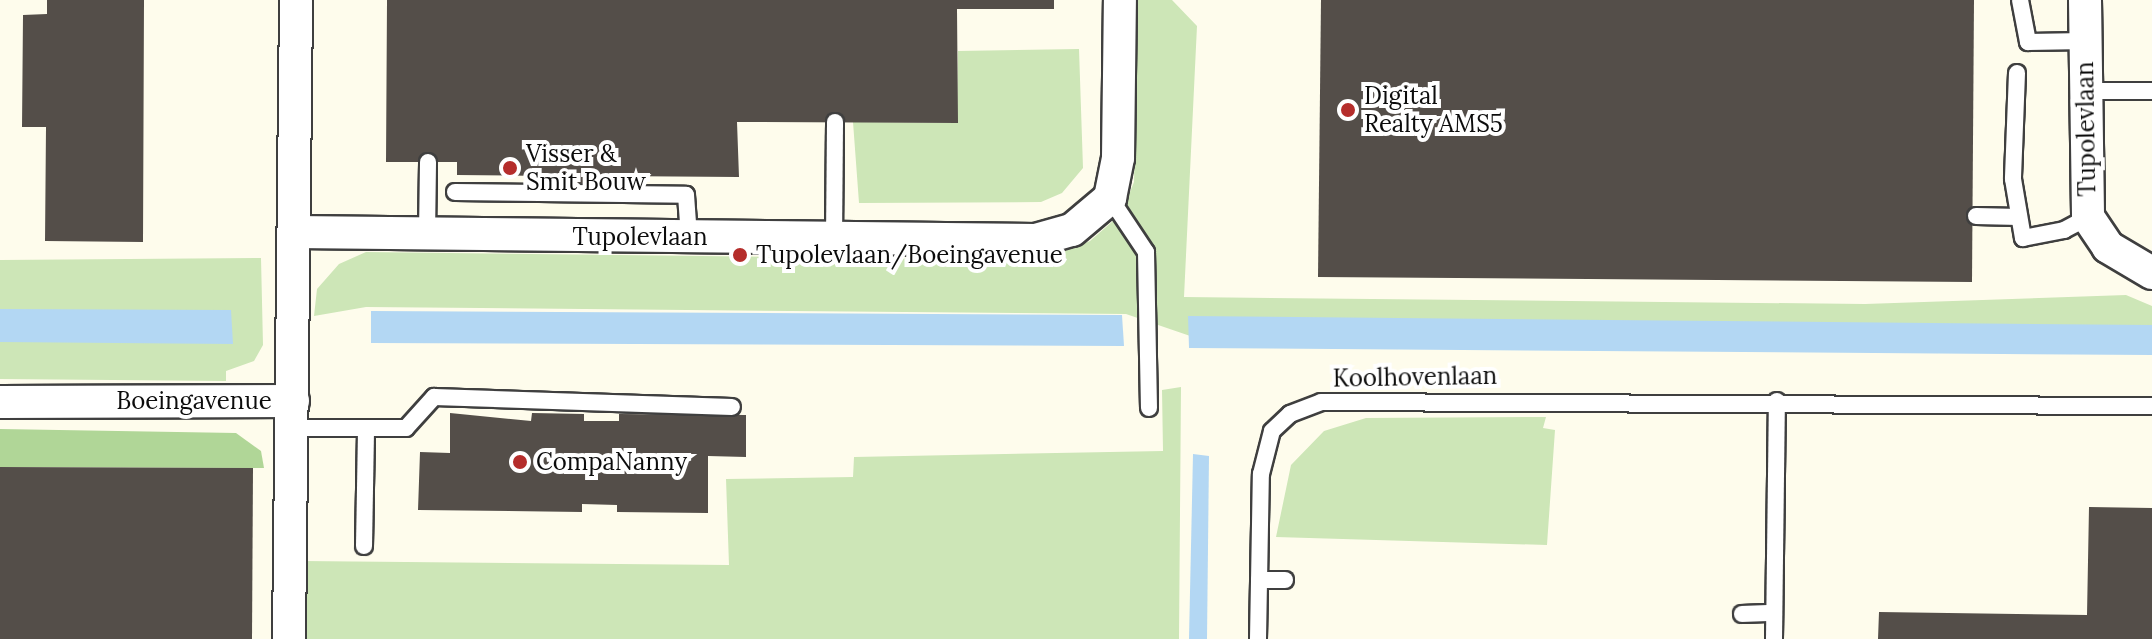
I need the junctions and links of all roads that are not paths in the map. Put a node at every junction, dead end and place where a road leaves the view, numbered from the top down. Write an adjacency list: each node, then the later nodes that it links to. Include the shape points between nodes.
1 (296, 0): 16 (street)
2 (1120, 0): 12 (street, via 1118,158)
3 (2020, 0): 5 (lane, via 2028,42)
4 (2085, 0): 5 (street, Tupolevlaan)
5 (2085, 41): 7 (street, Tupolevlaan)
6 (2017, 73): 14 (lane, via 2013,179)
7 (2084, 91): 8 (lane); 15 (street, Tupolevlaan)
8 (2152, 91)
9 (835, 122): 19 (lane)
10 (428, 162): 17 (lane)
11 (455, 192): 18 (lane, via 686,195)
12 (1110, 198): 19 (street, Tupolevlaan, via 1072,230 1036,240); 25 (lane, via 1146,252)
13 (1976, 216): 14 (lane)
14 (2019, 217): 15 (lane, via 2023,238 2064,230)
15 (2088, 217): 20 (street, Tupolevlaan, via 2108,247)
16 (295, 232): 17 (street, Tupolevlaan); 26 (street)
17 (427, 235): 18 (street, Tupolevlaan)
18 (689, 237): 19 (street, Tupolevlaan)
19 (834, 239)
20 (2152, 273)
21 (1777, 401): 23 (lane, Koolhovenlaan); 29 (lane, Koolhovenlaan, via 1321,402 1290,414 1272,431 1261,474); 31 (lane)
22 (0, 402): 26 (street, Boeingavenue)
23 (2152, 406)
24 (732, 407): 27 (lane, via 434,397 406,428)
25 (1149, 408)
26 (291, 414): 27 (lane); 33 (street, Boeingavenue)
27 (366, 429): 28 (lane)
28 (364, 546)
29 (1259, 580): 30 (lane); 34 (lane, Koolhovenlaan)
30 (1285, 580)
31 (1774, 613): 32 (lane); 35 (lane)
32 (1742, 614)
33 (289, 639)
34 (1258, 639)
35 (1774, 639)

